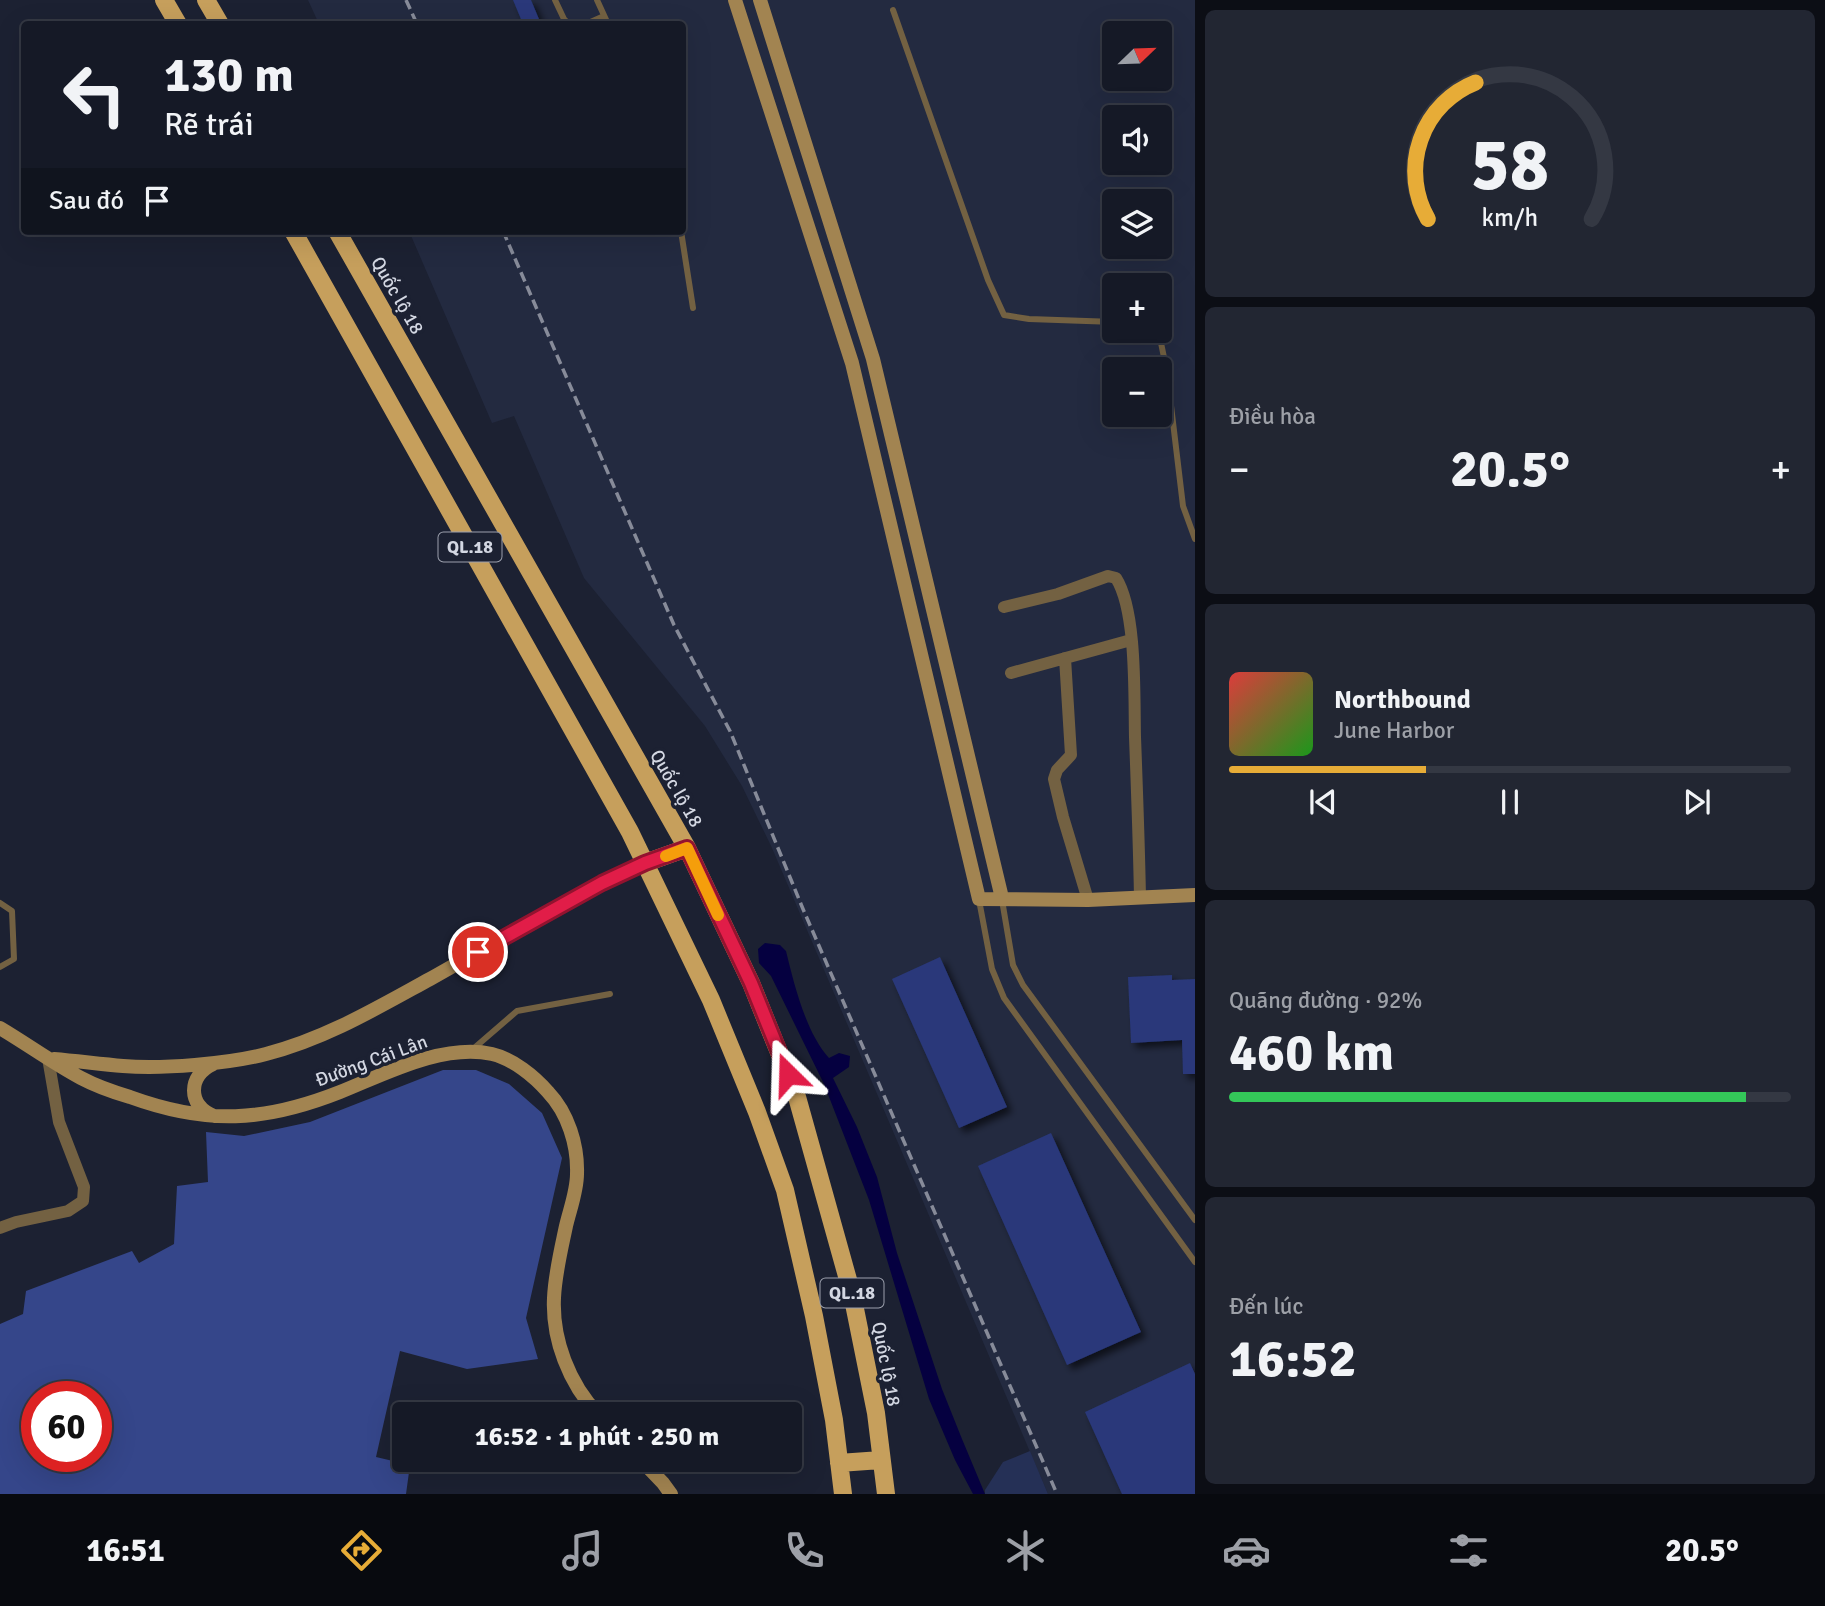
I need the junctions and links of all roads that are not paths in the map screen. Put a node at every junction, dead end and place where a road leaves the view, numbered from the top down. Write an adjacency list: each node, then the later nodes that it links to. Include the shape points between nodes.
1 (164, 0): 9 (main road)
2 (206, 0): 10 (main road)
3 (555, 0): 11 (lane)
4 (597, 0): 8 (lane)
5 (735, 0): 30 (main road, via 852,363)
6 (760, 0): 29 (main road, via 873,359)
7 (894, 10): 18 (lane, via 1004,315)
8 (604, 16): 12 (lane); 13 (lane)
9 (176, 21)
10 (218, 21)
11 (566, 21)
12 (593, 21)
13 (606, 21)
14 (295, 235): 26 (main road, QL.18)
15 (339, 235): 25 (main road, Quốc lộ 18 / QL.18)
16 (682, 235): 17 (lane)
17 (693, 308)
18 (1102, 322)
19 (1161, 343): 20 (lane, via 1183,506)
20 (1195, 539)
21 (1004, 607): 22 (street, via 1108,576 1116,578)
22 (1131, 640): 23 (street); 28 (street)
23 (1065, 658): 24 (street); 31 (street, via 1071,755 1054,779)
24 (1011, 673)
25 (687, 848): 26 (main road); 44 (main road, Quốc lộ 18 / QL.18, via 751,983 797,1097 852,1294)
26 (645, 863): 38 (main road, via 334,1030 264,1054); 45 (main road, QL.18, via 711,1000 785,1190 814,1316)
27 (1195, 895): 28 (main road)
28 (1140, 897): 31 (main road)
29 (1002, 898): 30 (main road); 31 (main road); 40 (lane, via 1013,965 1023,985)
30 (979, 899): 42 (lane, via 992,969 1004,998)
31 (1088, 900)
32 (0, 903): 33 (lane, via 12,911 14,958)
33 (0, 967)
34 (610, 994): 36 (lane, via 517,1011)
35 (0, 1028): 37 (main road, Đường Cái Lân)
36 (469, 1052): 39 (main road, Đường Cái Lân, via 415,1062 279,1111); 43 (main road, Đường Cái Lân, via 493,1054 537,1079 567,1120 577,1152 577,1177 557,1270 556,1332 578,1388)
37 (48, 1058): 38 (main road, via 125,1066); 39 (main road, Đường Cái Lân, via 81,1078 160,1108); 41 (street, via 59,1122 85,1187 83,1201 68,1211)
38 (222, 1061): 39 (main road, via 205,1067 194,1089 199,1106)
39 (222, 1117)
40 (1195, 1220)
41 (0, 1228)
42 (1195, 1262)
43 (589, 1402)
44 (881, 1460): 45 (main road); 49 (main road, Quốc lộ 18 / QL.18)
45 (839, 1463): 48 (main road, QL.18)
46 (652, 1472): 47 (main road)
47 (671, 1494)
48 (843, 1494)
49 (886, 1494)

